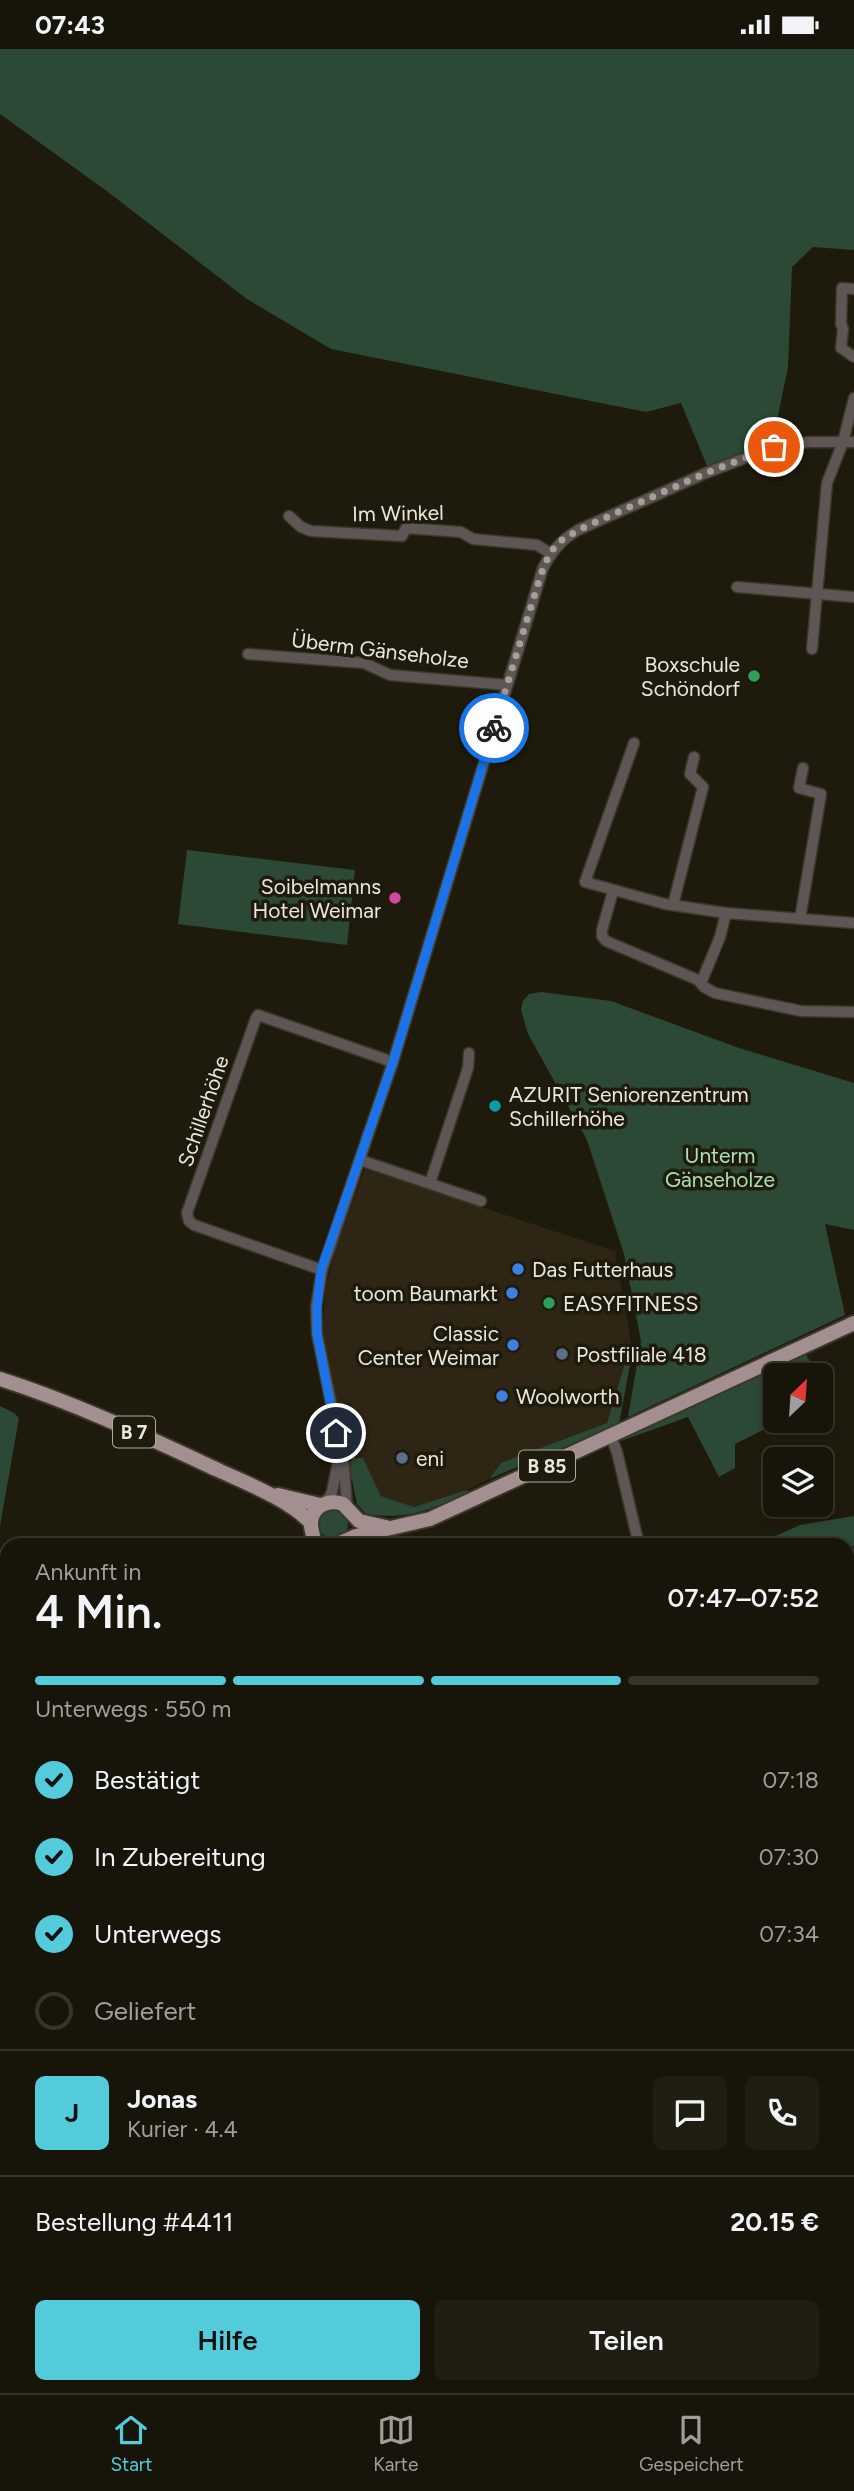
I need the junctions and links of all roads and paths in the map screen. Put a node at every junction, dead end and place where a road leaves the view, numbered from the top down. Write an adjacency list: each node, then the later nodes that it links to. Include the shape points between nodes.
1 (854, 289): 2 (street, via 842,288 841,324 841,348)
2 (854, 357)
3 (854, 398): 4 (street)
4 (843, 442): 5 (street); 7 (street, via 774,447 583,527); 9 (street, via 827,483)
5 (854, 442)
6 (289, 516): 7 (street, Im Winkel, via 311,531 401,535 406,528 461,532 473,539 537,545)
7 (550, 553): 13 (street)
8 (737, 587): 9 (street)
9 (816, 594): 10 (street); 11 (street)
10 (854, 597)
11 (812, 649)
12 (248, 654): 13 (street, Überm Gänseholze, via 364,663 390,675)
13 (507, 685): 25 (street)
14 (634, 743): 17 (street, via 585,882)
15 (694, 757): 18 (street, via 690,774 703,787)
16 (803, 768): 20 (street, via 799,788 821,794)
17 (613, 891): 18 (street); 22 (street, via 602,930 606,941)
18 (673, 905): 19 (street)
19 (726, 913): 20 (street); 22 (street)
20 (800, 919): 21 (street)
21 (854, 923)
22 (701, 983): 23 (street, via 708,991 764,1004 802,1011)
23 (854, 1012)
24 (469, 1053): 27 (street)
25 (393, 1062): 26 (street); 29 (street, Schillerhöhe, via 258,1015 187,1213 194,1225)
26 (360, 1160): 27 (street); 29 (street)
27 (430, 1183): 28 (street)
28 (481, 1201)
29 (321, 1270): 33 (street, via 317,1334)
30 (854, 1323): 32 (main road, B 85)
31 (0, 1379): 34 (main road, B 7, via 155,1441)
32 (611, 1437): 37 (main road, B 85, via 430,1520); 41 (street)
33 (340, 1453): 35 (street, via 332,1492); 36 (street)
34 (266, 1492): 35 (main road, B 7); 38 (main road, B 7, via 303,1515)
35 (323, 1504): 36 (main road, via 337,1502); 38 (main road, via 313,1513)
36 (351, 1512): 37 (main road, B 85, via 364,1523); 39 (main road, via 354,1531)
37 (398, 1528): 40 (main road, B 85)
38 (313, 1535)
39 (346, 1538)
40 (358, 1538)
41 (637, 1538)

